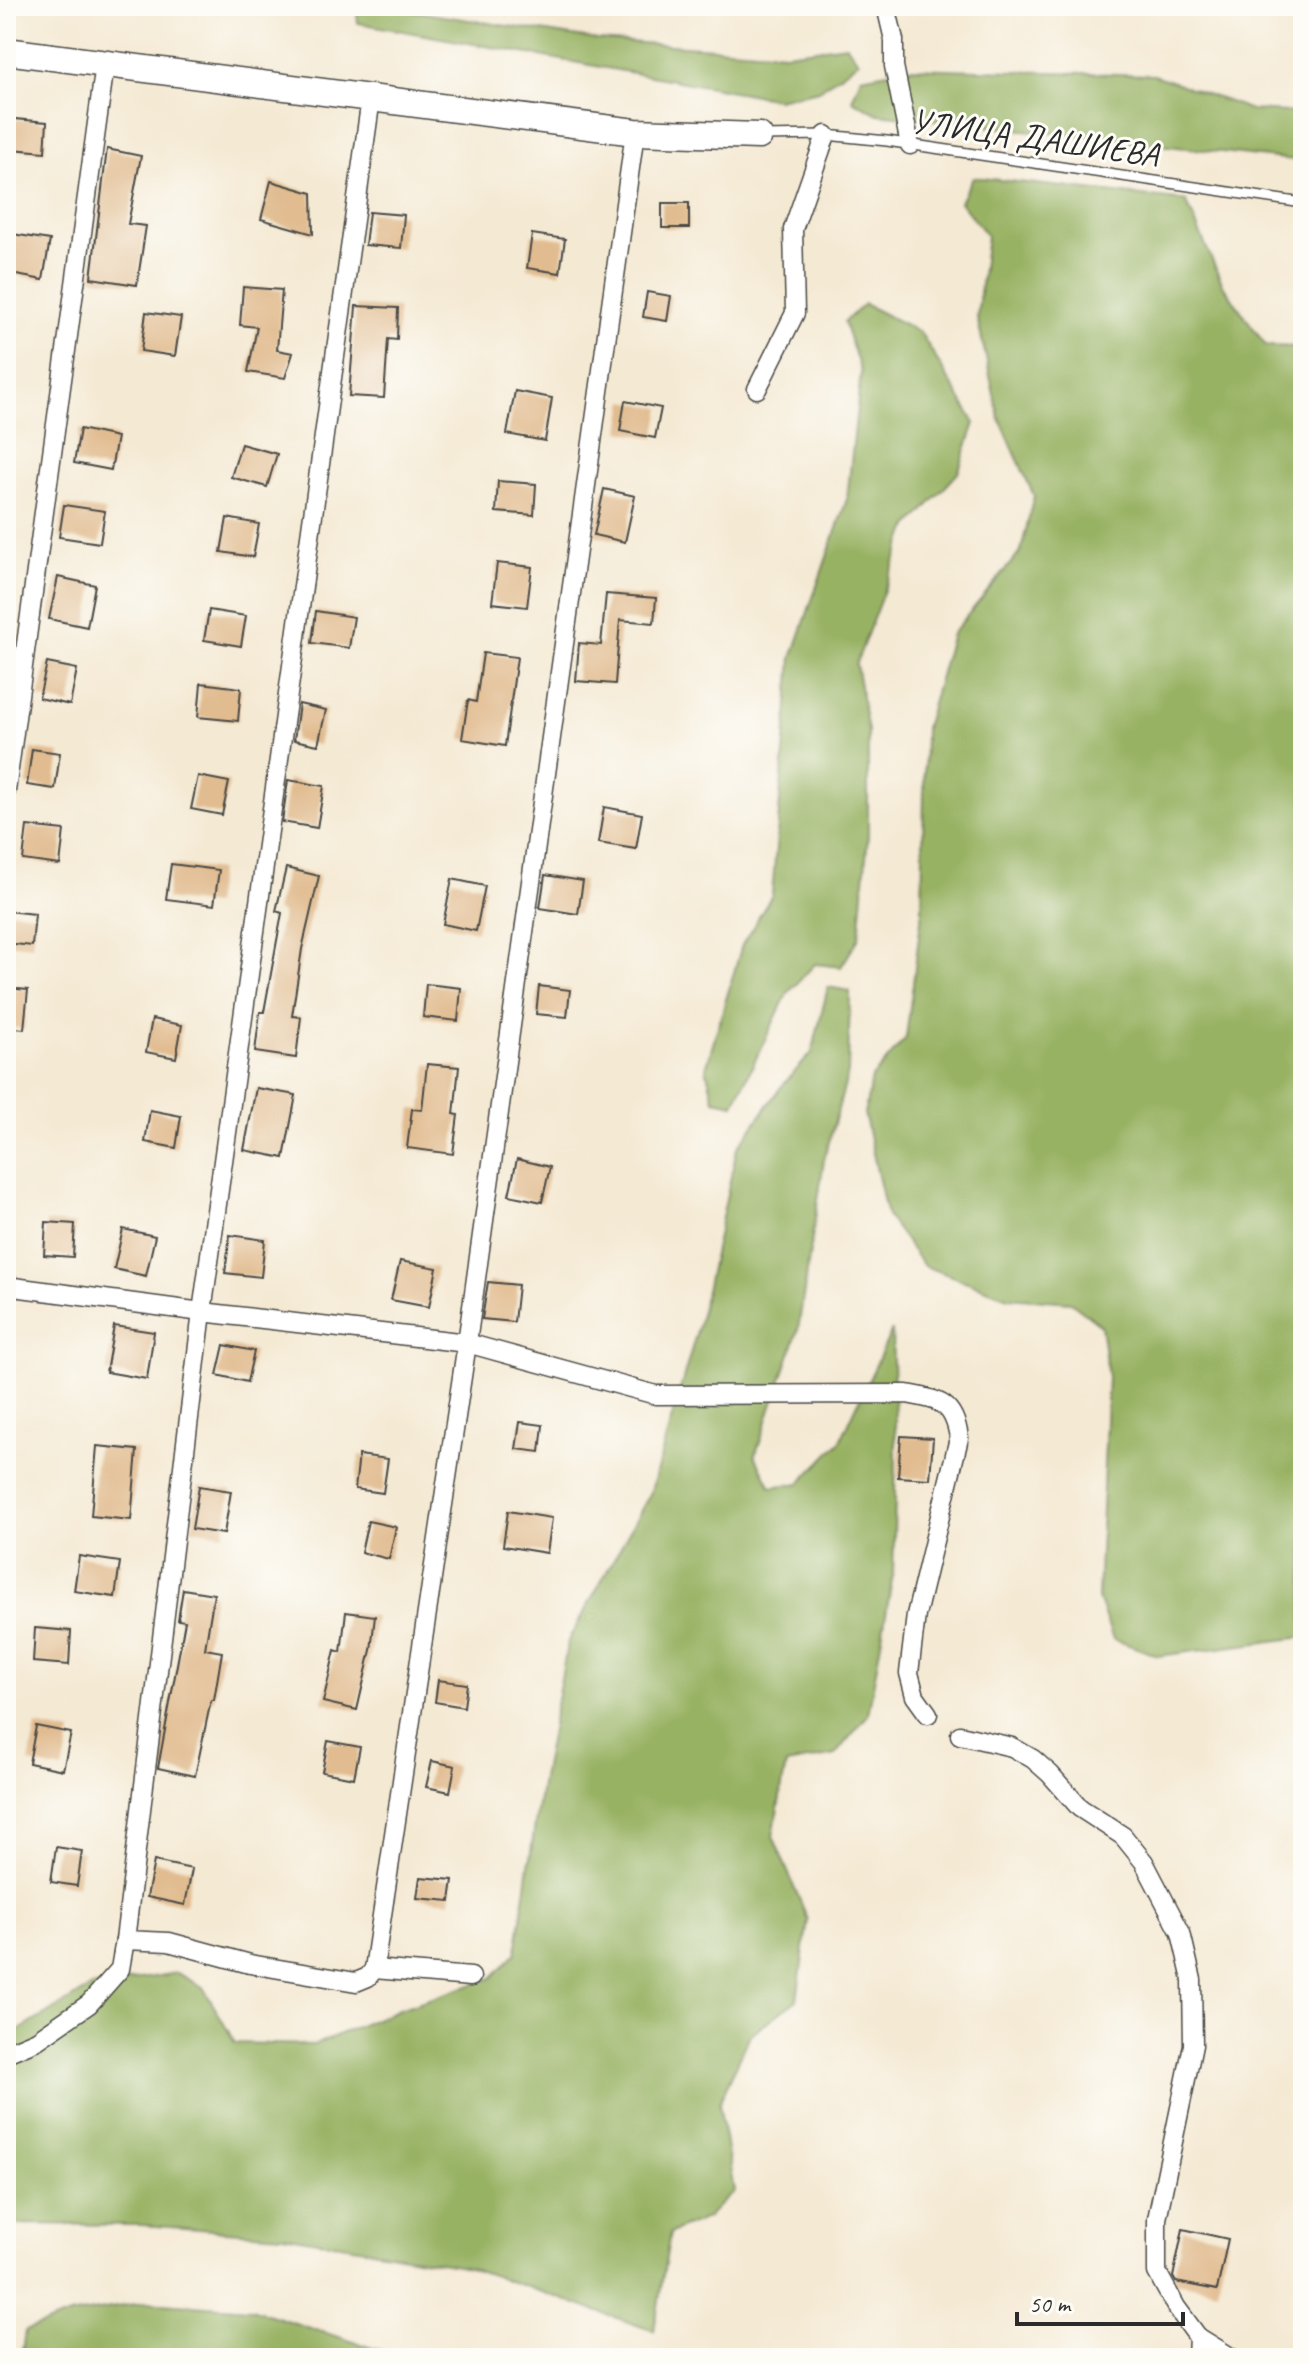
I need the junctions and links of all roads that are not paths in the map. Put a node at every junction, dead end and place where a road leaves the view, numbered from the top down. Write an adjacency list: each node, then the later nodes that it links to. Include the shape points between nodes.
1 (886, 6): 8 (street)
2 (6, 51): 3 (street)
3 (105, 64): 4 (street); 11 (street)
4 (371, 98): 5 (street); 13 (street)
5 (635, 132): 7 (street); 14 (street)
6 (826, 135): 7 (lane, УЛИЦА ДАШИЕВА); 8 (lane, УЛИЦА ДАШИЕВА); 10 (street, via 793,229 795,313)
7 (759, 136)
8 (910, 145): 9 (lane, УЛИЦА ДАШИЕВА)
9 (1303, 203)
10 (757, 389)
11 (6, 791)
12 (6, 1286): 13 (street)
13 (202, 1312): 14 (street); 17 (street)
14 (467, 1343): 15 (street, via 656,1395 907,1394 936,1400 949,1409 959,1438 916,1615 909,1673 915,1696); 18 (street)
15 (928, 1714)
16 (960, 1735): 21 (street, via 1012,1747 1033,1759 1080,1808 1123,1836 1144,1862 1181,1933 1192,1980 1193,2045 1157,2219 1157,2272)
17 (125, 1940): 18 (street, via 169,1942 250,1964 356,1982); 20 (street, via 120,1969 89,2004 37,2040)
18 (374, 1969): 19 (street)
19 (471, 1977)
20 (6, 2053)
21 (1198, 2337): 22 (street); 23 (street)
22 (1197, 2358)
23 (1232, 2358)

